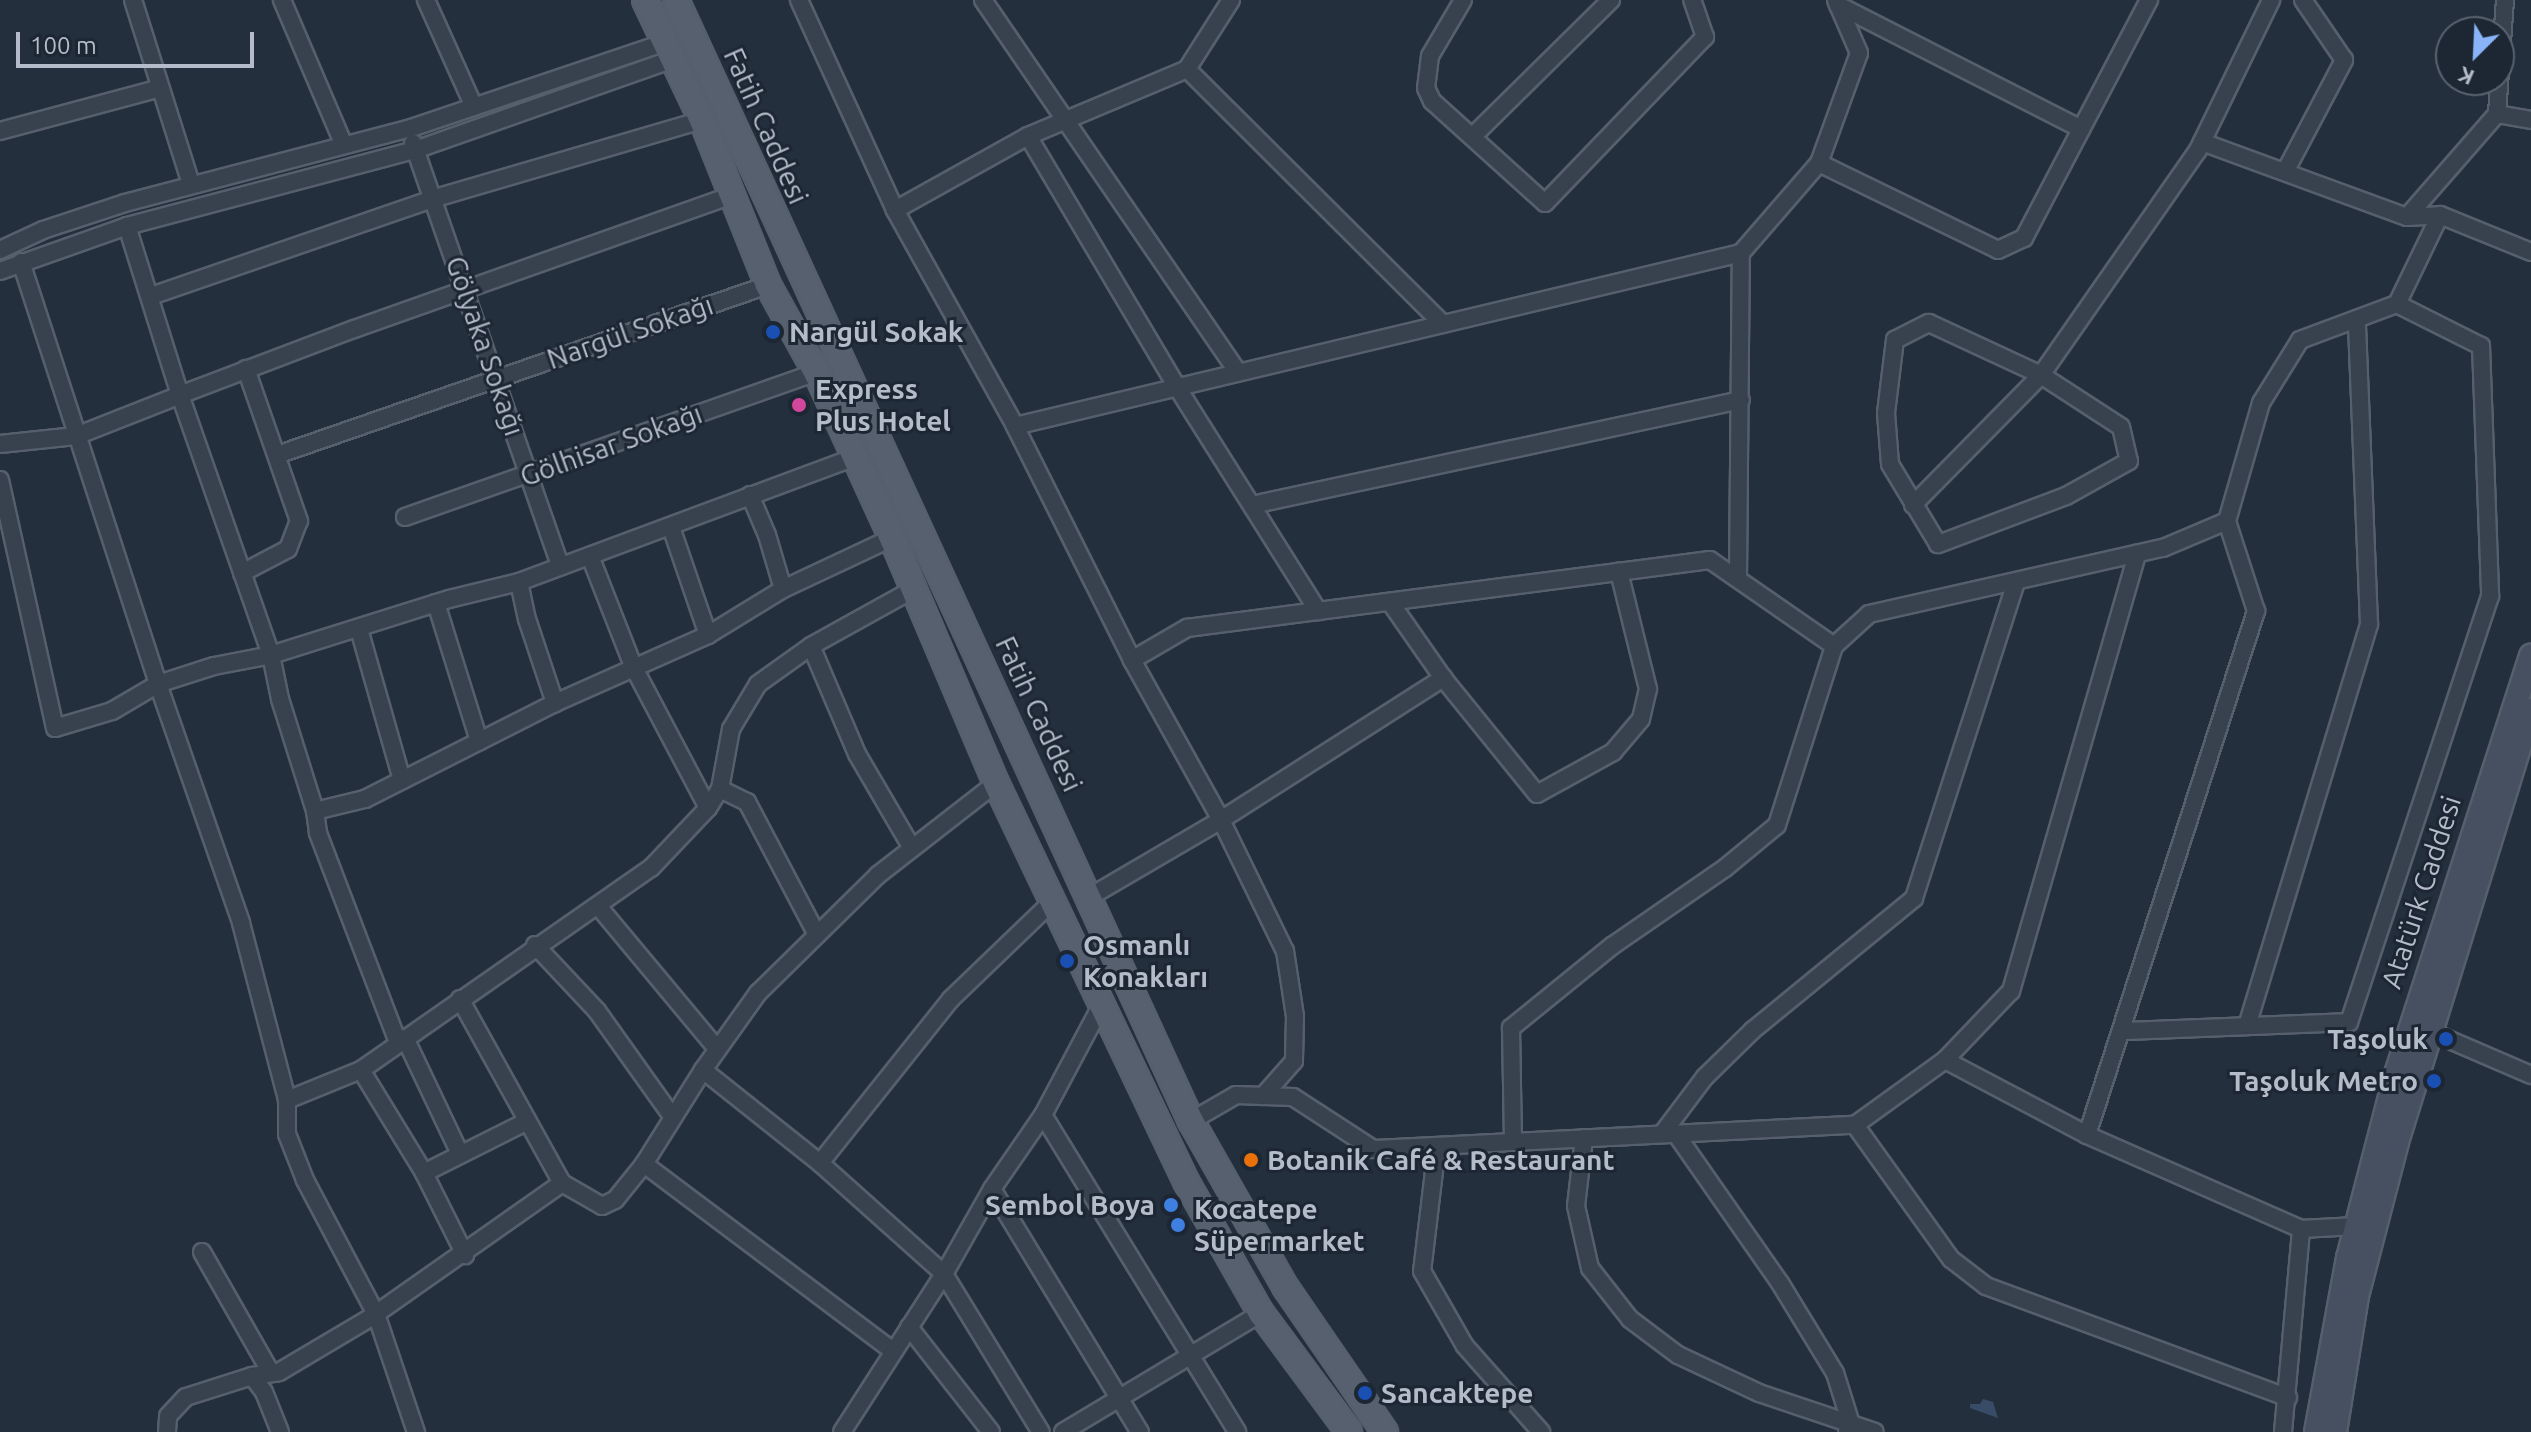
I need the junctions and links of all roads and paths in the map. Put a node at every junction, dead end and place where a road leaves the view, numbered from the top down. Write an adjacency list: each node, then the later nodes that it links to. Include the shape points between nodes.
1 (133, 0): 19 (street)
2 (282, 0): 31 (street)
3 (426, 0): 20 (street)
4 (645, 0): 17 (main road, Fatih Caddesi)
5 (676, 0): 108 (main road, Fatih Caddesi)
6 (799, 0): 38 (street)
7 (983, 0): 24 (street)
8 (1231, 0): 18 (street)
9 (1463, 0): 29 (street, via 1430,56 1426,88 1432,101)
10 (1611, 0): 29 (street)
11 (1692, 0): 29 (street, via 1705,37 1545,203)
12 (2149, 0): 26 (street)
13 (2271, 0): 30 (street)
14 (2303, 0): 34 (street, via 2344,60)
15 (2505, 0): 21 (street)
16 (1837, 2): 26 (street); 33 (street, via 1859,53)
17 (670, 50): 20 (street); 22 (main road, Fatih Caddesi); 32 (street)
18 (1187, 69): 24 (street); 52 (street)
19 (160, 88): 27 (street); 35 (street)
20 (474, 107): 25 (street)
21 (2497, 114): 23 (street); 40 (street)
22 (702, 120): 36 (main road, Fatih Caddesi); 37 (street)
23 (2531, 120)
24 (1065, 121): 28 (street); 55 (street)
25 (408, 129): 31 (street); 32 (street, Gölyaka Sokağı)
26 (2081, 129): 33 (street, via 2024,238 1998,250)
27 (0, 131)
28 (1028, 136): 38 (street); 58 (street)
29 (1473, 136)
30 (2202, 142): 34 (street); 56 (street)
31 (343, 143): 35 (street)
32 (415, 150): 37 (street, Gölyaka Sokağı); 41 (street)
33 (1819, 163): 44 (street)
34 (2285, 172): 40 (street)
35 (191, 184): 42 (street, via 43,230)
36 (732, 195): 47 (main road, Fatih Caddesi); 48 (street)
37 (432, 199): 48 (street, Gölyaka Sokağı); 49 (street)
38 (895, 210): 61 (street)
39 (2440, 215): 40 (street); 43 (street); 50 (street)
40 (2407, 217)
41 (127, 226): 45 (street); 49 (street)
42 (0, 250)
43 (2531, 252)
44 (1741, 253): 52 (street); 60 (street)
45 (21, 262): 46 (street); 62 (street)
46 (0, 271)
47 (768, 285): 54 (main road, Fatih Caddesi); 57 (street, Nargül Sokağı)
48 (466, 289): 53 (street); 57 (street, Gölyaka Sokağı)
49 (151, 296): 59 (street)
50 (2397, 304): 51 (street); 115 (street, via 2481,346 2490,596 2349,1022)
51 (2357, 319): 72 (street, via 2300,340 2261,403); 115 (street, via 2369,624)
52 (1443, 324): 55 (street)
53 (246, 369): 59 (street); 64 (street)
54 (816, 372): 65 (main road, Fatih Caddesi); 66 (street, Gölhisar Sokağı)
55 (1238, 372): 58 (street)
56 (2041, 375): 70 (street); 70 (street, via 1929,323 1895,340 1886,413 1890,464); 70 (street, via 2121,427 2129,461 2066,496 1938,544)
57 (493, 378): 64 (street, Nargül Sokağı); 66 (street, Gölyaka Sokağı)
58 (1177, 387): 61 (street); 69 (street)
59 (180, 395): 62 (street); 79 (street)
60 (1741, 400): 69 (street); 80 (street)
61 (1015, 426): 94 (street)
62 (76, 436): 63 (street); 97 (street)
63 (0, 444)
64 (277, 455): 79 (street, via 299,514 297,534 281,556)
65 (855, 457): 68 (street); 74 (main road, Fatih Caddesi)
66 (530, 475): 71 (street, Gölhisar Sokağı); 77 (street, Gölyaka Sokağı)
67 (0, 480): 97 (street, via 55,728 112,711)
68 (750, 495): 73 (street); 83 (street)
69 (1252, 505): 87 (street)
70 (1913, 505)
71 (405, 517)
72 (2227, 521): 75 (street); 116 (street, via 2256,611)
73 (671, 527): 76 (street); 89 (street)
74 (892, 538): 83 (street); 84 (main road, Fatih Caddesi)
75 (2137, 554): 82 (street); 120 (street, via 2011,991)
76 (590, 556): 77 (street); 95 (street)
77 (560, 564): 81 (street)
78 (1619, 572): 80 (street, via 1710,560); 85 (street); 96 (street, via 1648,689 1641,719 1613,752 1537,794)
79 (242, 573): 92 (street)
80 (1738, 578): 91 (street)
81 (519, 582): 86 (street); 98 (street)
82 (2016, 583): 91 (street, via 1869,614); 131 (street, via 1914,898 1753,1030 1705,1077)
83 (783, 589): 89 (street)
84 (914, 589): 90 (street); 102 (main road, Fatih Caddesi)
85 (1390, 602): 87 (street); 96 (street)
86 (436, 603): 88 (street); 100 (street)
87 (1318, 611): 94 (street, via 1187,628)
88 (359, 629): 92 (street); 101 (street)
89 (708, 635): 95 (street)
90 (811, 646): 103 (street, via 769,673 742,706 731,729); 107 (street, via 857,754)
91 (1834, 646): 134 (street, via 1777,825 1511,1028)
92 (271, 655): 97 (street); 105 (street)
93 (2531, 655): 143 (main road, Atatürk Caddesi, via 2409,1027)
94 (1132, 660): 106 (street)
95 (634, 668): 98 (street); 104 (street)
96 (1443, 678): 106 (street)
97 (158, 684): 125 (street, via 241,923)
98 (555, 703): 100 (street)
99 (2531, 710): 117 (main road, Atatürk Caddesi)
100 (479, 741): 101 (street)
101 (402, 780): 105 (street, via 365,799)
102 (996, 783): 107 (street); 109 (main road, Fatih Caddesi)
103 (720, 789): 104 (street); 111 (street, via 747,802)
104 (708, 808): 110 (street, via 651,868)
105 (315, 811): 118 (street, via 318,833)
106 (1221, 820): 108 (street); 124 (street, via 1285,951 1295,1016 1294,1061)
107 (912, 848): 111 (street)
108 (1091, 896): 128 (main road, Fatih Caddesi)
109 (1053, 901): 114 (main road, Fatih Caddesi); 137 (street, via 951,999)
110 (598, 906): 112 (street); 119 (street)
111 (816, 933): 119 (street, via 758,993)
112 (535, 945): 113 (street); 127 (street, via 597,1011)
113 (460, 999): 118 (street); 129 (street)
114 (1103, 1002): 126 (street); 147 (main road, Fatih Caddesi, via 1187,1183)
115 (2247, 1026): 116 (street)
116 (2122, 1031): 132 (street)
117 (2429, 1031): 123 (street); 143 (main road, Atatürk Caddesi)
118 (402, 1041): 121 (street); 136 (street)
119 (717, 1049): 122 (street)
120 (1945, 1060): 130 (street); 132 (street)
121 (361, 1070): 125 (street); 139 (street)
122 (703, 1070): 127 (street); 137 (street)
123 (2531, 1075)
124 (1263, 1096): 128 (street, via 1236,1095); 135 (street, via 1293,1097 1373,1149)
125 (287, 1100): 148 (street, via 287,1134 305,1180)
126 (1043, 1115): 141 (street); 151 (street)
127 (672, 1116): 138 (street)
128 (1191, 1121): 167 (main road, Fatih Caddesi, via 1286,1288)
129 (526, 1122): 136 (street); 140 (street)
130 (1855, 1125): 131 (street); 155 (street, via 1951,1259 1986,1286)
131 (1669, 1134): 133 (street); 156 (street, via 1780,1283 1835,1373)
132 (2087, 1135): 142 (street)
133 (1584, 1138): 134 (street); 156 (street, via 1576,1206 1590,1268 1630,1319 1678,1355)
134 (1513, 1142): 135 (street)
135 (1437, 1146): 168 (street, via 1422,1271 1465,1346)
136 (460, 1154): 139 (street)
137 (820, 1163): 146 (street)
138 (644, 1164): 140 (street, via 615,1200 602,1206); 150 (street)
139 (424, 1173): 145 (street)
140 (562, 1183): 145 (street)
141 (992, 1189): 146 (street); 154 (street)
142 (2301, 1229): 143 (street); 155 (street)
143 (2364, 1229): 171 (main road, Atatürk Caddesi, via 2334,1324); 172 (main road, Atatürk Caddesi)
144 (202, 1252): 152 (street)
145 (465, 1255): 148 (street)
146 (944, 1274): 149 (street); 162 (street)
147 (1261, 1313): 151 (street); 166 (main road, Fatih Caddesi)
148 (376, 1314): 152 (street, via 279,1372); 159 (street)
149 (909, 1327): 150 (street); 161 (street)
150 (893, 1351): 160 (street)
151 (1191, 1358): 154 (street); 165 (street)
152 (270, 1371): 153 (street)
153 (252, 1376): 157 (street, via 186,1397 168,1416); 158 (street)
154 (1119, 1398): 163 (street); 164 (street)
155 (2288, 1398): 170 (street)
156 (1849, 1428): 169 (street)
157 (167, 1432)
158 (280, 1432)
159 (416, 1432)
160 (842, 1432)
161 (991, 1432)
162 (1041, 1432)
163 (1063, 1432)
164 (1140, 1432)
165 (1237, 1432)
166 (1349, 1432)
167 (1385, 1432)
168 (1541, 1432)
169 (1875, 1432)
170 (2283, 1432)
171 (2316, 1432)
172 (2335, 1432)

